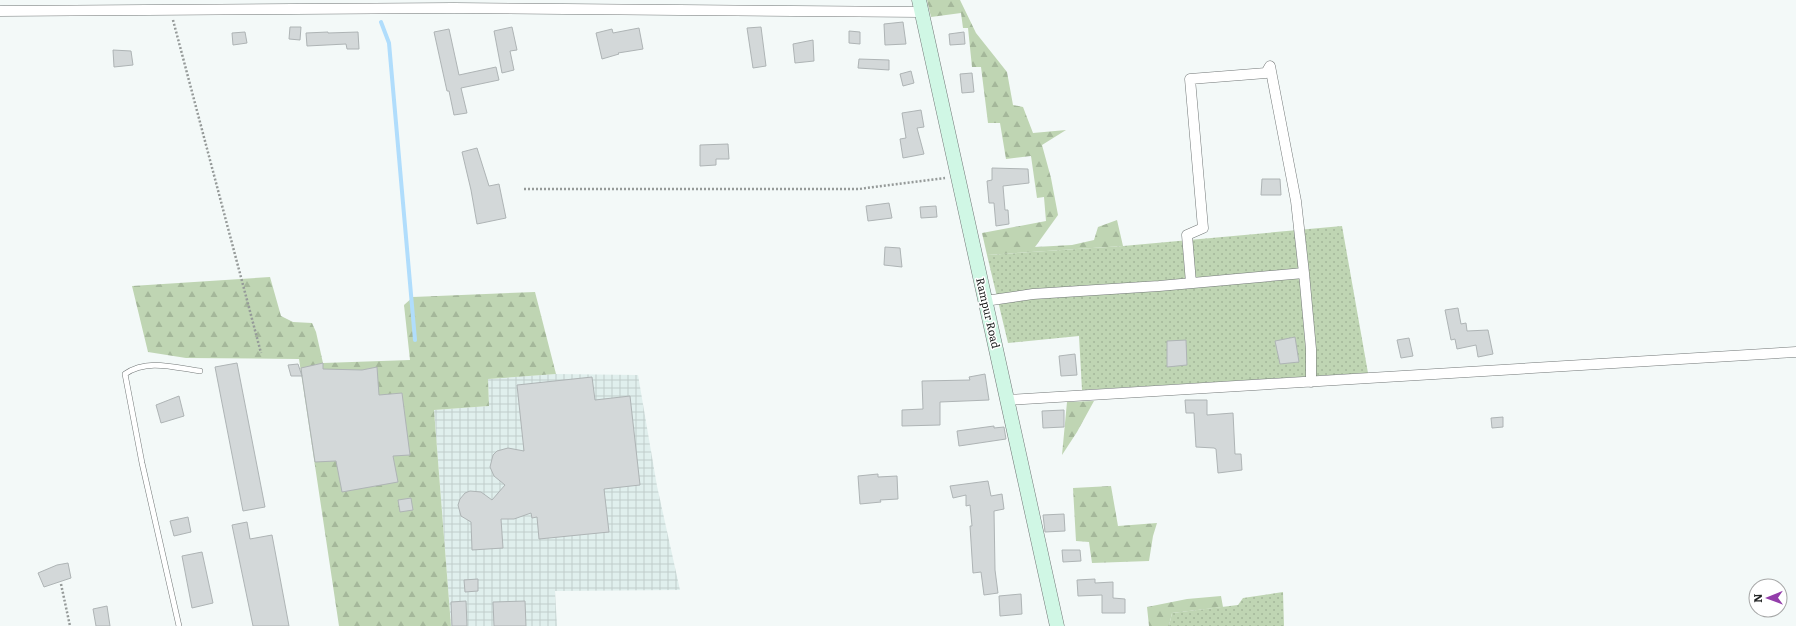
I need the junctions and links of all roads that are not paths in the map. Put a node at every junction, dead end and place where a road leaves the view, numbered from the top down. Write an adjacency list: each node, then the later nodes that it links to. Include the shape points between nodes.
1 (920, 6): 2 (street); 5 (main road, Rampur Road)
2 (0, 11)
3 (1304, 273): 4 (street); 4 (street, via 1296,201 1270,66 1266,73 1190,79 1202,228 1186,235); 8 (street)
4 (1191, 283): 5 (street, via 1040,293)
5 (985, 301): 9 (main road, Rampur Road)
6 (1796, 352): 8 (street)
7 (200, 371): 10 (lane, via 152,364 134,367 125,374 142,463)
8 (1312, 382): 9 (street)
9 (1007, 400): 11 (main road, Rampur Road)
10 (179, 626)
11 (1057, 626)

